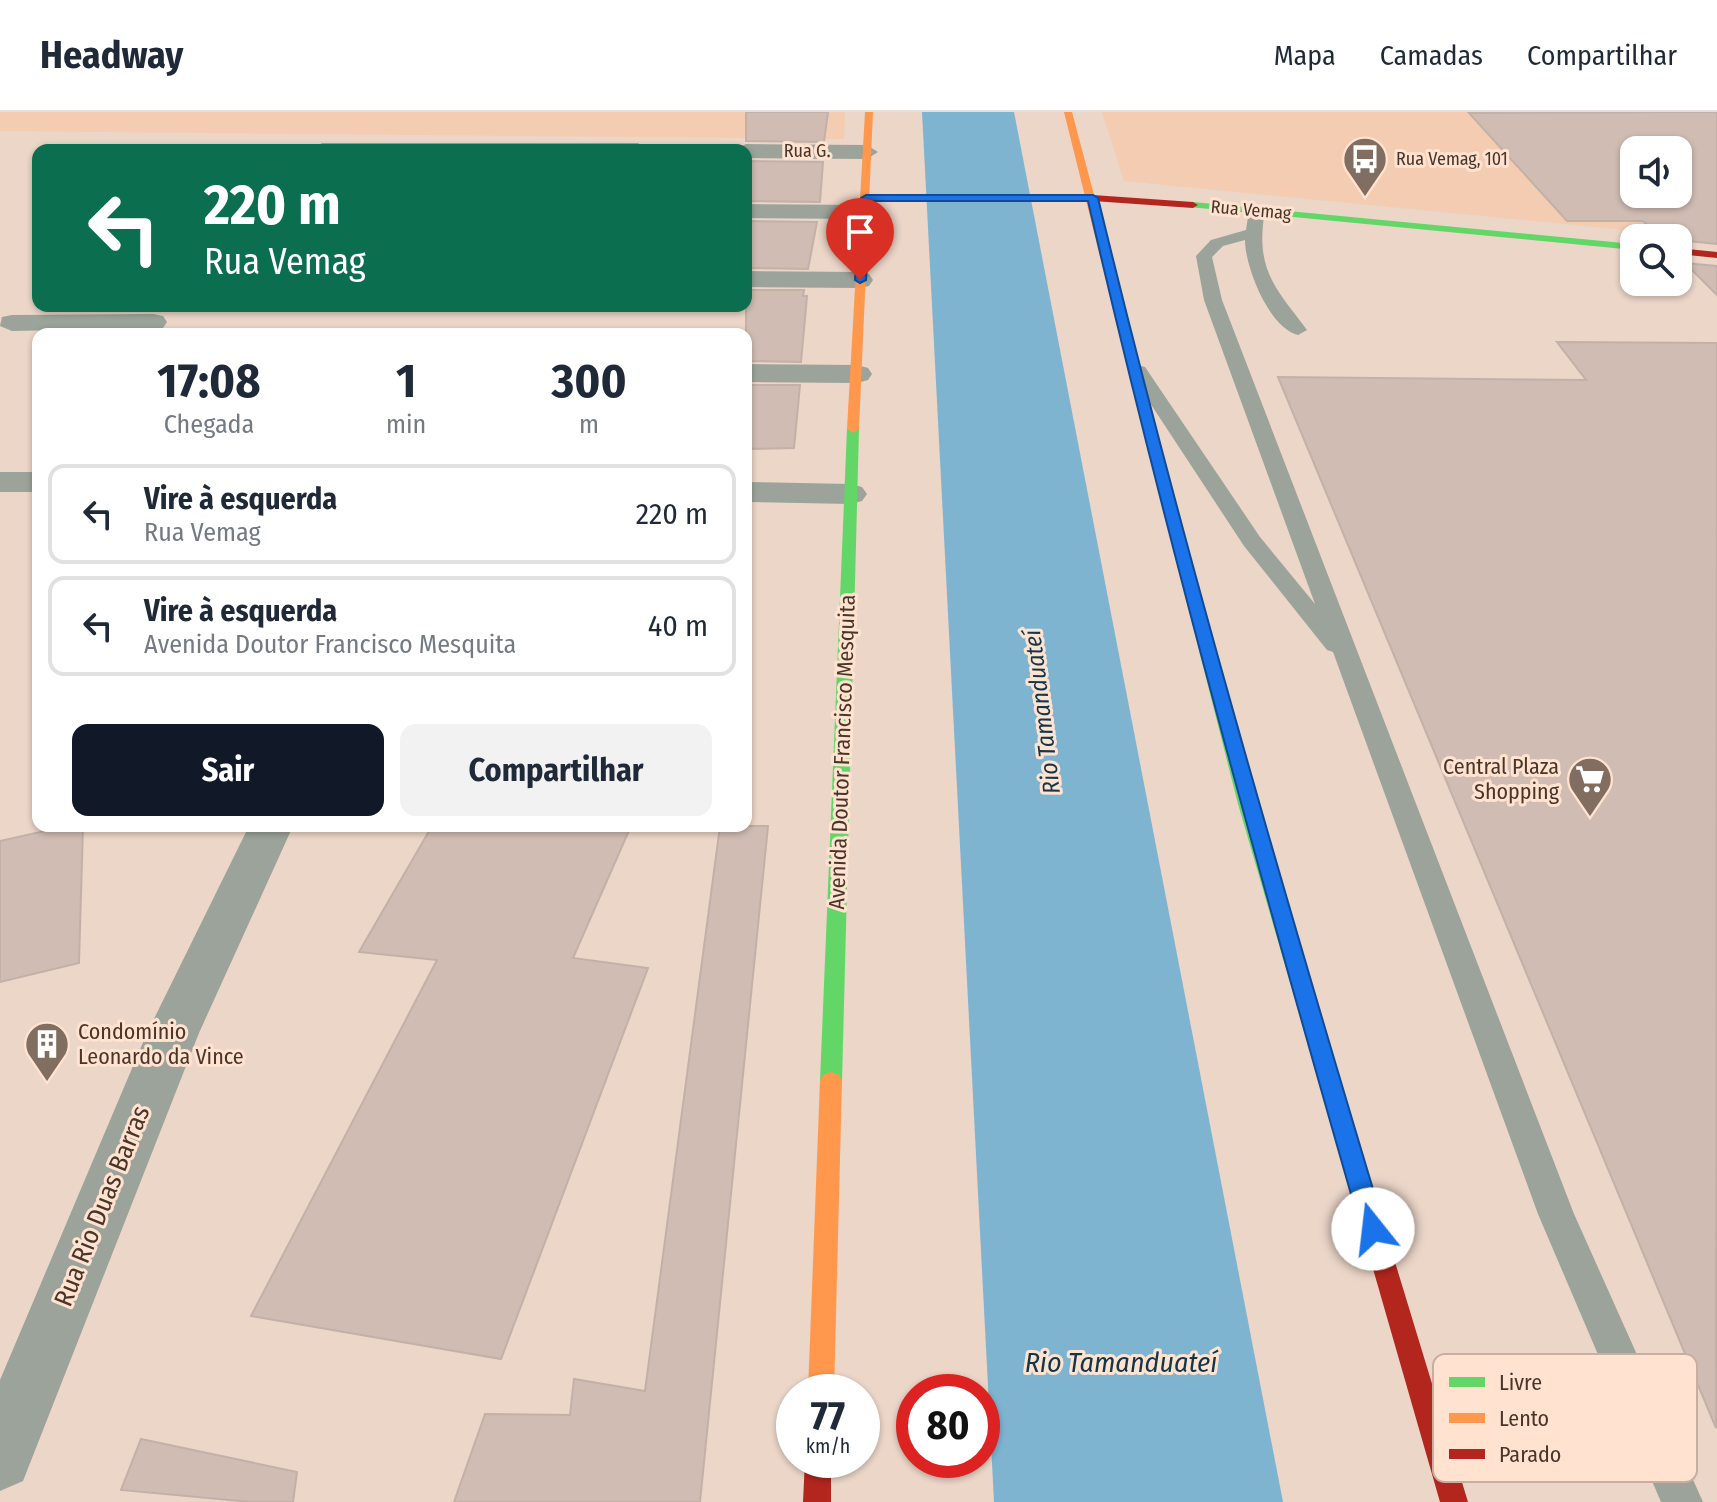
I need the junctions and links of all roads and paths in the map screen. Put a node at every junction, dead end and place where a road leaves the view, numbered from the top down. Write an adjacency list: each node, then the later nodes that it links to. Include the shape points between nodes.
1 (869, 112): 4 (main road, Avenida Doutor Francisco Mesquita)
2 (1068, 112): 5 (main road)
3 (752, 151): 4 (street, Rua G.)
4 (867, 152): 6 (main road, Avenida Doutor Francisco Mesquita)
5 (1093, 198): 6 (main road, Rua Vemag, via 906,198); 8 (main road, Rua Vemag); 20 (main road)
6 (866, 205): 7 (street); 13 (main road, Avenida Doutor Francisco Mesquita)
7 (752, 211)
8 (1255, 221): 9 (main road, Rua Vemag); 19 (lane, via 1256,268 1266,291); 27 (lane, via 1209,249 1203,265)
9 (1620, 246)
10 (1692, 252): 11 (main road)
11 (1717, 255)
12 (752, 279): 13 (street)
13 (860, 280): 22 (main road, Avenida Doutor Francisco Mesquita)
14 (32, 303): 18 (street)
15 (155, 321): 17 (street)
16 (32, 328): 18 (street)
17 (39, 328)
18 (6, 330)
19 (1298, 330)
20 (1131, 361): 27 (lane, via 1252,541); 31 (main road, via 1247,804)
21 (752, 373): 22 (street)
22 (857, 374): 26 (main road, Avenida Doutor Francisco Mesquita)
23 (0, 482): 24 (street)
24 (32, 482)
25 (752, 492): 26 (street)
26 (850, 494): 30 (main road, Avenida Doutor Francisco Mesquita)
27 (1352, 664): 29 (lane, via 1556,1214)
28 (268, 832): 32 (street, Rua Rio Duas Barras, via 173,1033)
29 (1617, 1354)
30 (822, 1374)
31 (1433, 1431)
32 (0, 1458)
33 (818, 1478): 36 (main road)
34 (1448, 1482): 37 (main road)
35 (1673, 1482): 38 (lane)
36 (817, 1502)
37 (1454, 1502)
38 (1682, 1502)

